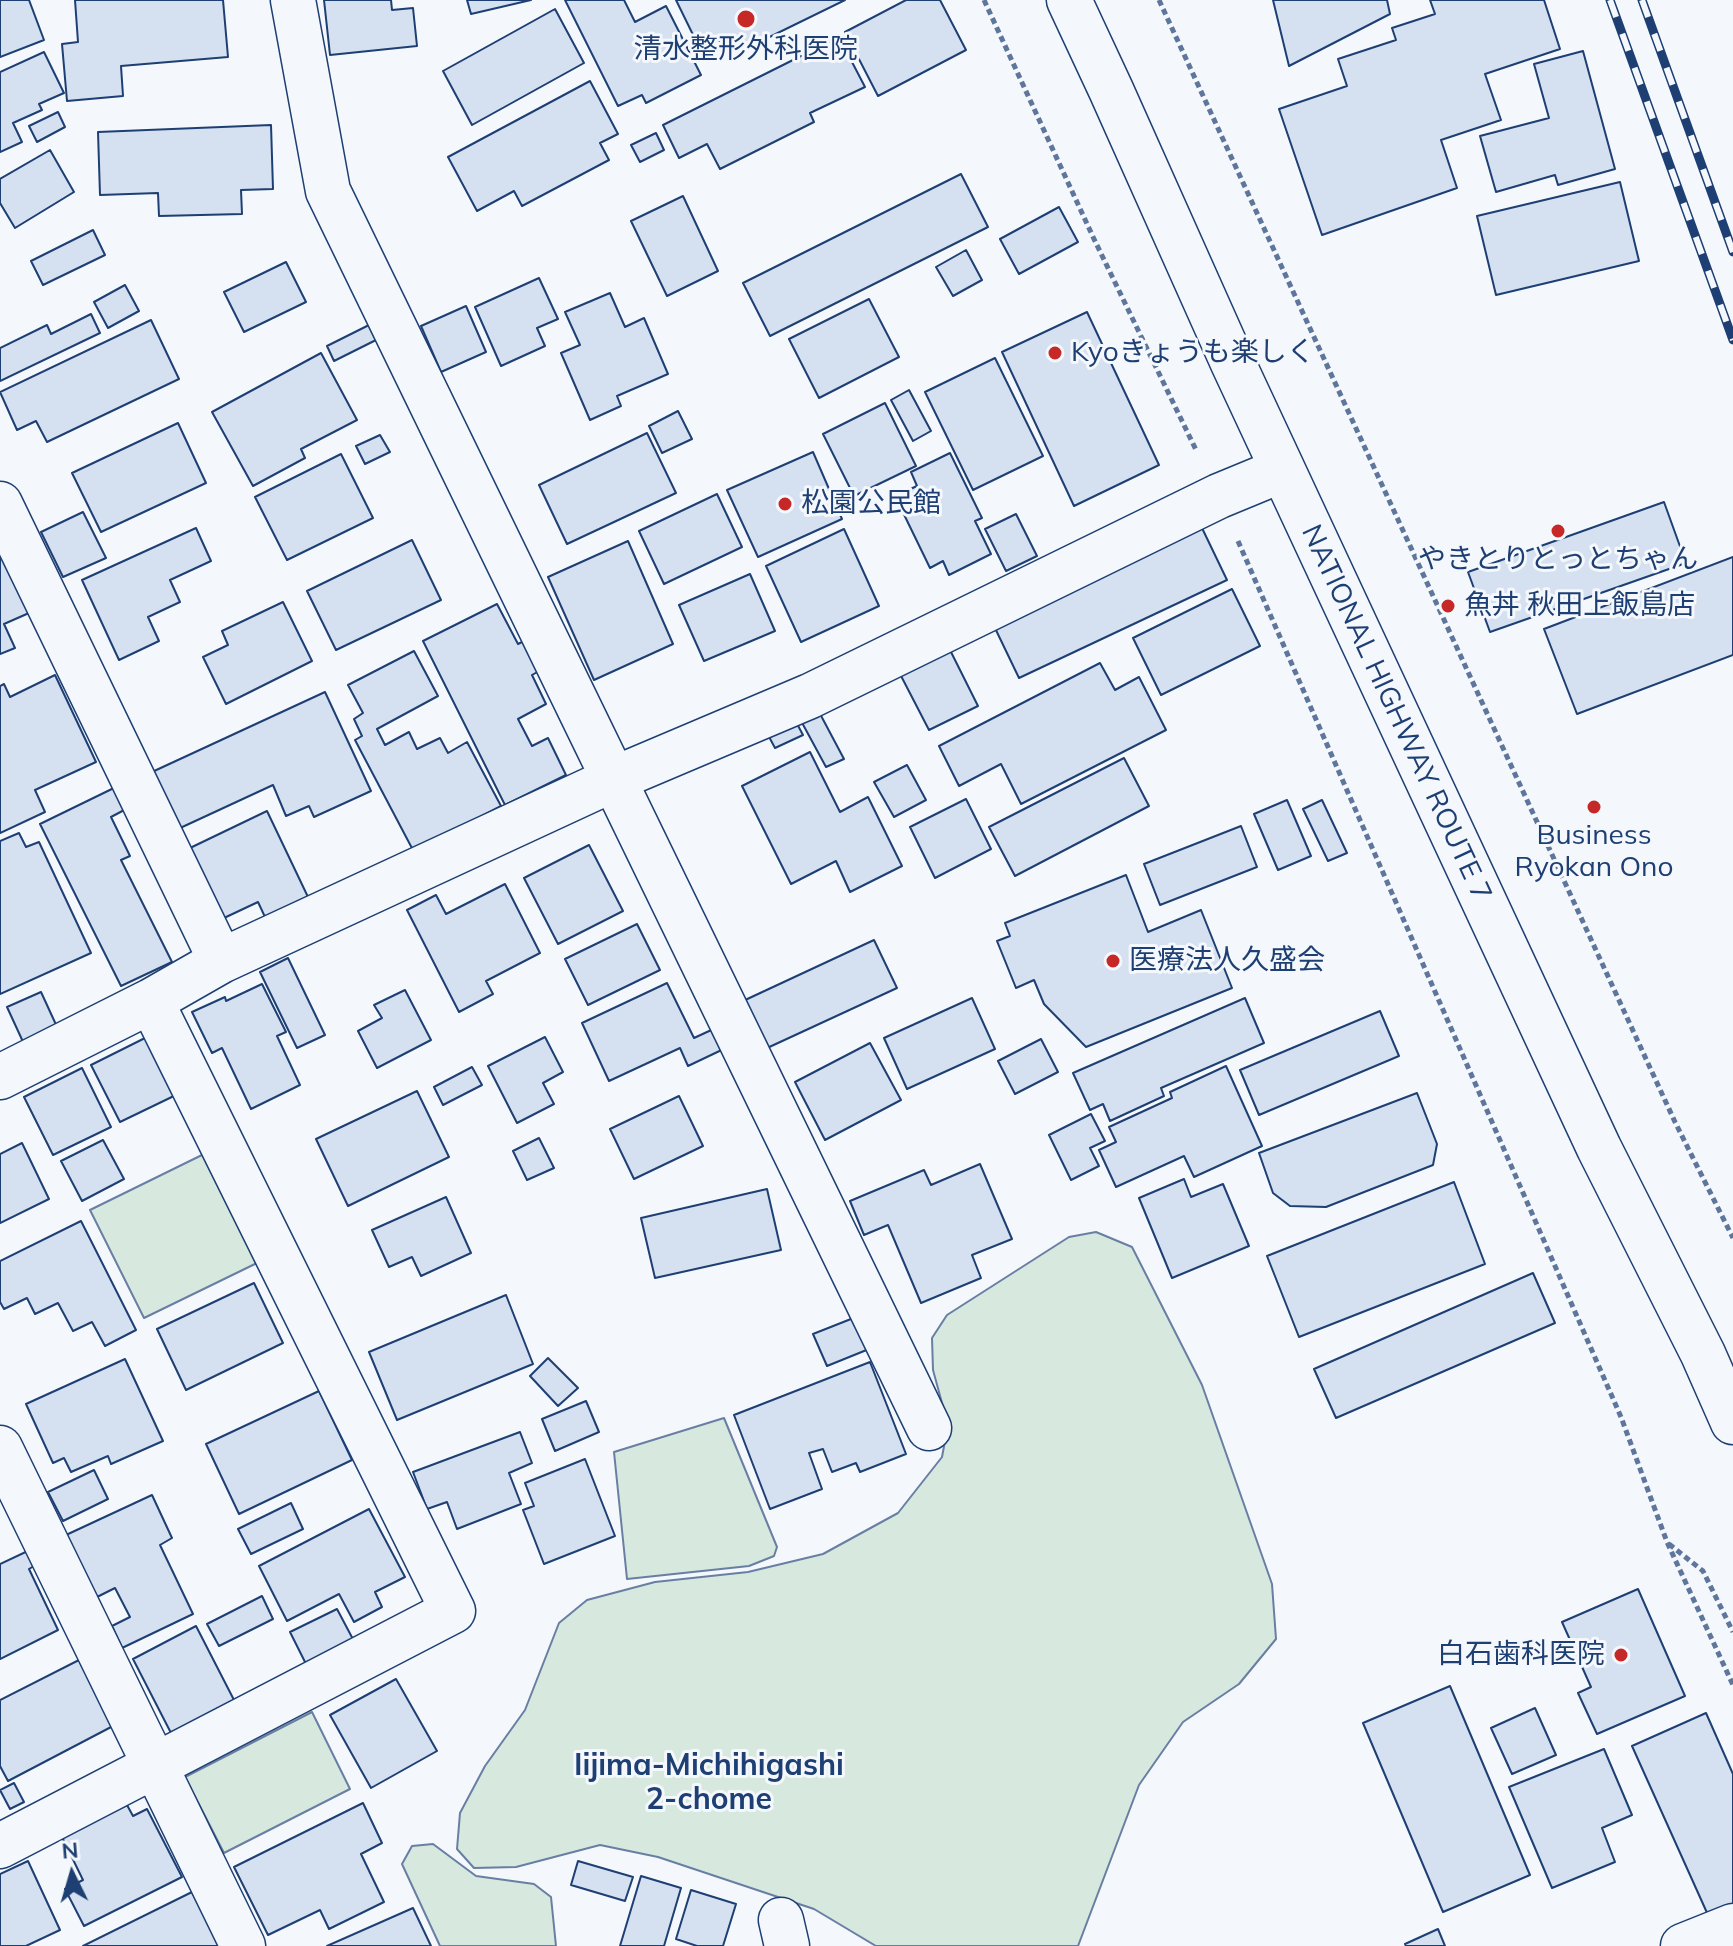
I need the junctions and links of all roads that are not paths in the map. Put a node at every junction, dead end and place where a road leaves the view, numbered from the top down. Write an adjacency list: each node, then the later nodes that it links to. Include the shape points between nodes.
1 (293, 0): 5 (main road, via 328,191)
2 (1069, 0): 3 (main road, NATIONAL HIGHWAY ROUTE 7)
3 (1282, 470): 5 (main road, via 810,696); 9 (main road, NATIONAL HIGHWAY ROUTE 7)
4 (0, 504): 6 (main road)
5 (614, 779): 6 (main road); 10 (main road)
6 (221, 961): 7 (main road)
7 (151, 1001): 8 (main road); 12 (main road, via 453,1611)
8 (0, 1077)
9 (1733, 1422)
10 (929, 1428)
11 (0, 1448): 12 (main road)
12 (156, 1766): 13 (main road); 15 (main road)
13 (0, 1846)
14 (1733, 1926): 16 (main road)
15 (243, 1946)
16 (1683, 1946)

